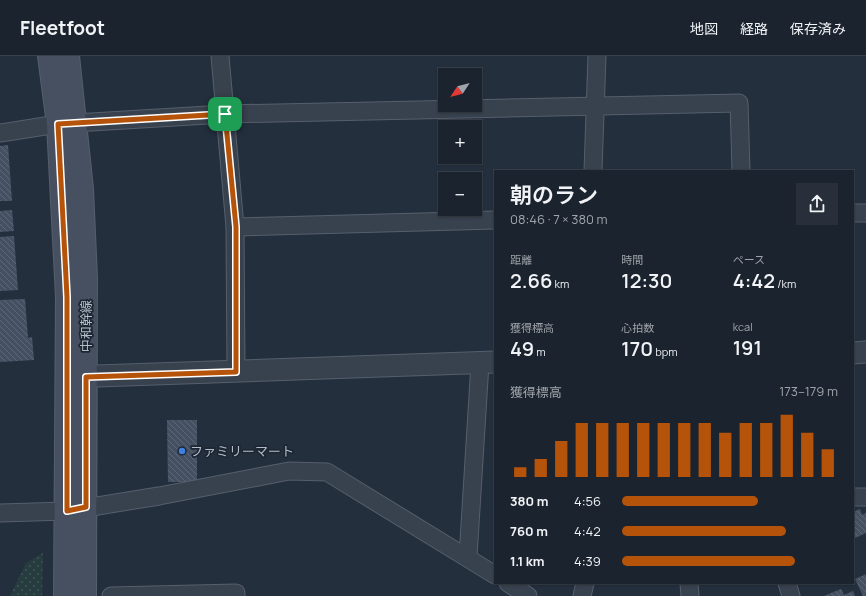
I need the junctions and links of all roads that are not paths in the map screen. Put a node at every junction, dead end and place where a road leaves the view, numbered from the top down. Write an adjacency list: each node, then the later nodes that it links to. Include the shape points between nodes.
1 (50, 56): 7 (main road, 中和幹線)
2 (68, 56): 7 (main road, 中和幹線)
3 (220, 56): 6 (street)
4 (597, 56): 5 (street)
5 (596, 105): 6 (street); 9 (street); 10 (street, via 739,103)
6 (225, 114): 7 (street); 14 (street)
7 (67, 124): 8 (street); 19 (main road, 中和幹線, via 82,189 86,278)
8 (0, 133)
9 (593, 170)
10 (741, 170)
11 (854, 213): 12 (street)
12 (866, 213)
13 (494, 220): 14 (street)
14 (236, 227): 18 (street)
15 (866, 352): 16 (street)
16 (854, 353)
17 (488, 363): 18 (street); 24 (street)
18 (236, 372): 19 (street)
19 (76, 377): 22 (main road, 中和幹線)
20 (854, 497): 21 (street)
21 (866, 497)
22 (76, 509): 23 (street); 24 (street, via 288,471 327,472); 30 (main road, 中和幹線); 31 (main road, 中和幹線)
23 (0, 513)
24 (468, 557): 25 (street)
25 (494, 574)
26 (510, 584): 34 (street)
27 (585, 584): 35 (street)
28 (689, 584): 36 (street)
29 (787, 584): 37 (street)
30 (65, 596)
31 (85, 596)
32 (111, 596): 33 (street, via 236,593)
33 (236, 596)
34 (528, 596)
35 (582, 596)
36 (690, 596)
37 (791, 596)

